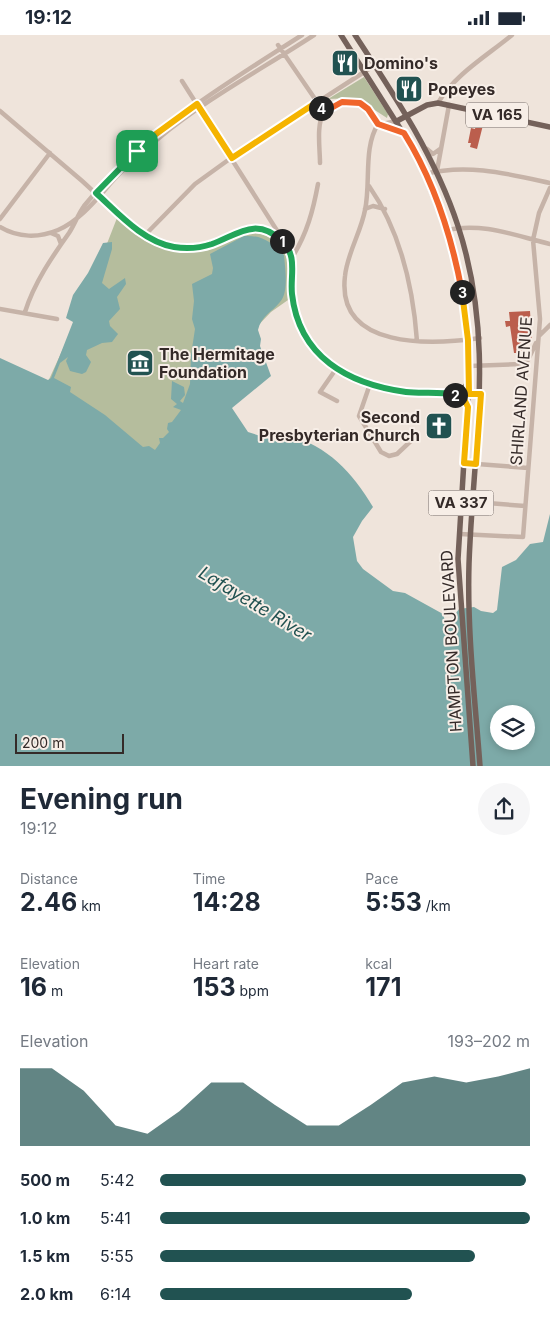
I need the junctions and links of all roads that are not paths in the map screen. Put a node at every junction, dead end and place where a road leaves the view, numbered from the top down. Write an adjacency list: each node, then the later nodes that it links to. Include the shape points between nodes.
1 (302, 35): 6 (street)
2 (314, 35): 7 (street)
3 (341, 35): 9 (main road, HAMPTON BOULEVARD / VA 337)
4 (356, 35): 8 (main road, HAMPTON BOULEVARD / VA 337)
5 (512, 35): 12 (street, via 459,78)
6 (279, 47): 7 (street); 14 (street)
7 (284, 55): 11 (street); 14 (street)
8 (375, 65): 9 (street); 18 (main road, HAMPTON BOULEVARD / VA 337)
9 (365, 72): 11 (street); 20 (main road, HAMPTON BOULEVARD / VA 337)
10 (182, 81): 14 (street)
11 (317, 102): 16 (street); 27 (street)
12 (438, 103): 13 (main road, VA 165); 18 (main road, via 427,105)
13 (449, 105): 22 (main road, VA 165); 25 (street)
14 (198, 106): 27 (street); 35 (street)
15 (0, 111): 17 (street)
16 (324, 112): 21 (street, via 342,102 354,102 368,109); 28 (street, via 320,130)
17 (5, 115): 19 (street); 26 (street)
18 (408, 117): 20 (main road); 24 (main road, HAMPTON BOULEVARD / VA 337)
19 (0, 120)
20 (397, 121): 21 (street); 23 (main road, HAMPTON BOULEVARD / VA 337)
21 (379, 124): 23 (main road); 33 (street, via 371,136)
22 (550, 127)
23 (404, 133): 30 (main road, HAMPTON BOULEVARD / VA 337)
24 (426, 149): 25 (street, via 434,154); 29 (main road, HAMPTON BOULEVARD / VA 337)
25 (440, 149): 29 (street)
26 (50, 153): 35 (street); 39 (street)
27 (232, 158): 40 (street); 46 (street, via 195,184)
28 (320, 163)
29 (437, 171): 30 (street); 31 (street, via 485,170); 42 (main road, HAMPTON BOULEVARD / VA 337)
30 (425, 174): 44 (main road, HAMPTON BOULEVARD / VA 337)
31 (550, 183)
32 (318, 184): 51 (street, via 304,238)
33 (369, 186): 36 (street); 37 (street)
34 (550, 188): 47 (street, SHIRLAND AVENUE, via 539,213)
35 (97, 194): 38 (street, via 86,211); 46 (street)
36 (365, 209): 37 (street, via 373,206); 60 (street, via 345,274 344,294 348,306 365,328)
37 (385, 209): 60 (street, via 407,271)
38 (80, 214): 45 (street); 48 (street)
39 (0, 219)
40 (273, 222): 43 (street); 50 (street)
41 (0, 227): 45 (street, via 19,235)
42 (459, 227): 44 (street); 47 (street, via 498,230); 58 (main road, HAMPTON BOULEVARD / VA 337, via 472,278)
43 (265, 230): 46 (street, via 245,229 213,244 189,248 168,246); 50 (street)
44 (447, 230): 59 (main road, HAMPTON BOULEVARD / VA 337, via 459,273)
45 (49, 233): 48 (street, via 58,236)
46 (146, 234)
47 (534, 240): 49 (street); 55 (street, SHIRLAND AVENUE)
48 (61, 244): 53 (street, via 36,285)
49 (550, 244)
50 (286, 245): 51 (street)
51 (292, 256): 63 (street, via 292,295 300,325 313,347)
52 (0, 309): 53 (street)
53 (25, 312): 54 (street)
54 (57, 319)
55 (540, 319): 56 (street); 57 (street, SHIRLAND AVENUE)
56 (550, 325): 57 (street)
57 (539, 337): 62 (street, via 531,356 523,363); 74 (street, SHIRLAND AVENUE)
58 (480, 338): 59 (street); 62 (main road, HAMPTON BOULEVARD / VA 337)
59 (468, 340): 60 (street); 61 (main road, HAMPTON BOULEVARD / VA 337)
60 (417, 341)
61 (470, 366): 62 (street); 64 (main road, HAMPTON BOULEVARD / VA 337)
62 (481, 366): 68 (main road, HAMPTON BOULEVARD / VA 337)
63 (336, 369): 65 (street); 69 (street, via 320,392)
64 (470, 377): 66 (main road, via 465,387); 67 (main road, HAMPTON BOULEVARD / VA 337)
65 (370, 384): 66 (street, via 408,392); 71 (street, via 358,416 381,451 389,456 397,454)
66 (451, 393): 67 (street); 70 (main road, via 464,399)
67 (469, 394): 68 (street); 70 (main road, HAMPTON BOULEVARD / VA 337)
68 (481, 394): 73 (main road, HAMPTON BOULEVARD / VA 337)
69 (336, 401)
70 (468, 407): 72 (main road, HAMPTON BOULEVARD / VA 337)
71 (414, 438)
72 (464, 463): 73 (street); 75 (main road, HAMPTON BOULEVARD / VA 337)
73 (476, 464): 74 (street); 76 (main road, HAMPTON BOULEVARD / VA 337)
74 (528, 467): 77 (street, SHIRLAND AVENUE)
75 (462, 501): 76 (street); 78 (main road, HAMPTON BOULEVARD / VA 337)
76 (473, 502): 77 (street); 79 (main road, HAMPTON BOULEVARD / VA 337)
77 (525, 506): 79 (street, SHIRLAND AVENUE, via 523,537)
78 (460, 534): 79 (street); 80 (main road, HAMPTON BOULEVARD / VA 337, via 458,569)
79 (471, 535): 81 (main road, HAMPTON BOULEVARD / VA 337, via 469,599)
80 (473, 766)
81 (480, 766)

